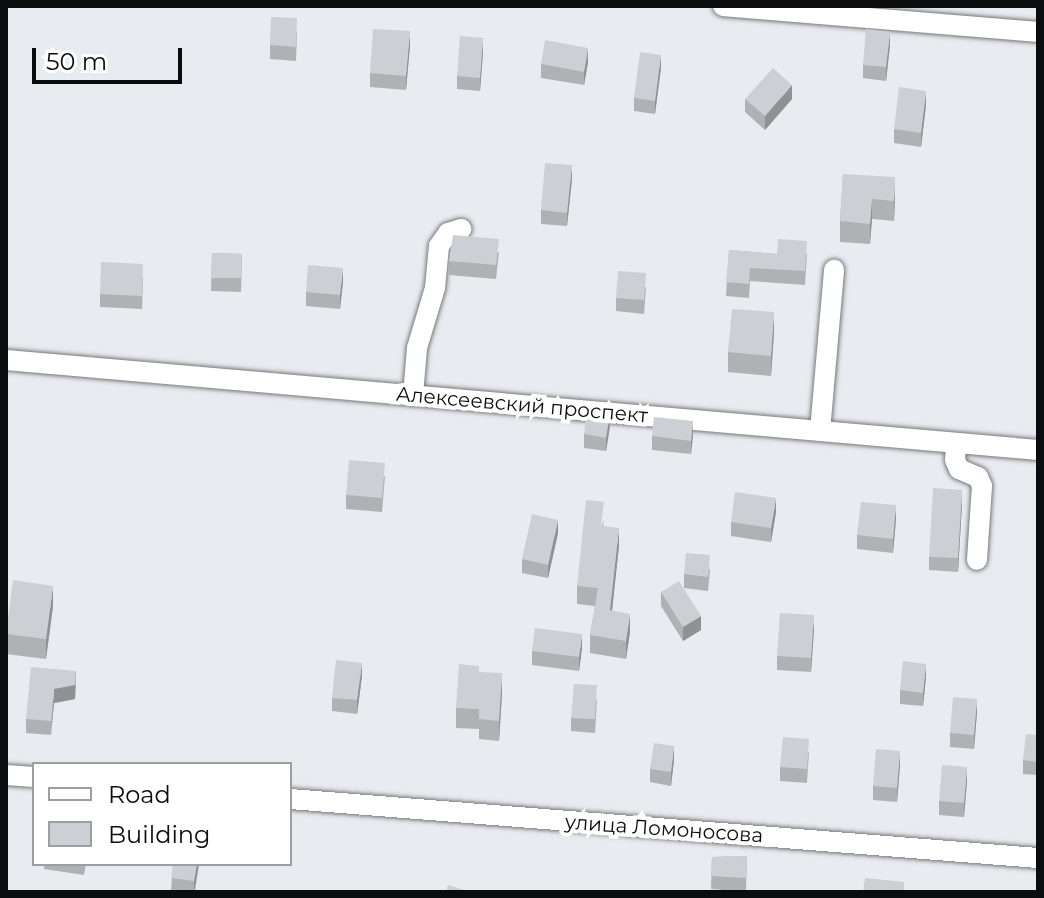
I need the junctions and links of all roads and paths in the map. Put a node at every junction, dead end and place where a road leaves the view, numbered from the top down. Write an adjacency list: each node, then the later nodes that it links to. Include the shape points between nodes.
1 (723, 6): 2 (street)
2 (1038, 32)
3 (461, 229): 6 (street, via 448,233 439,246 435,288 417,348)
4 (834, 270): 7 (street)
5 (6, 360): 6 (street, Алексеевский проспект)
6 (413, 395): 7 (street, Алексеевский проспект)
7 (820, 431): 8 (street, Алексеевский проспект)
8 (956, 443): 9 (street, Алексеевский проспект); 10 (street, via 959,469 978,477 982,486)
9 (1038, 450)
10 (977, 560)
11 (6, 775): 12 (street)
12 (32, 777)
13 (292, 799): 14 (street, улица Ломоносова)
14 (1038, 858)

